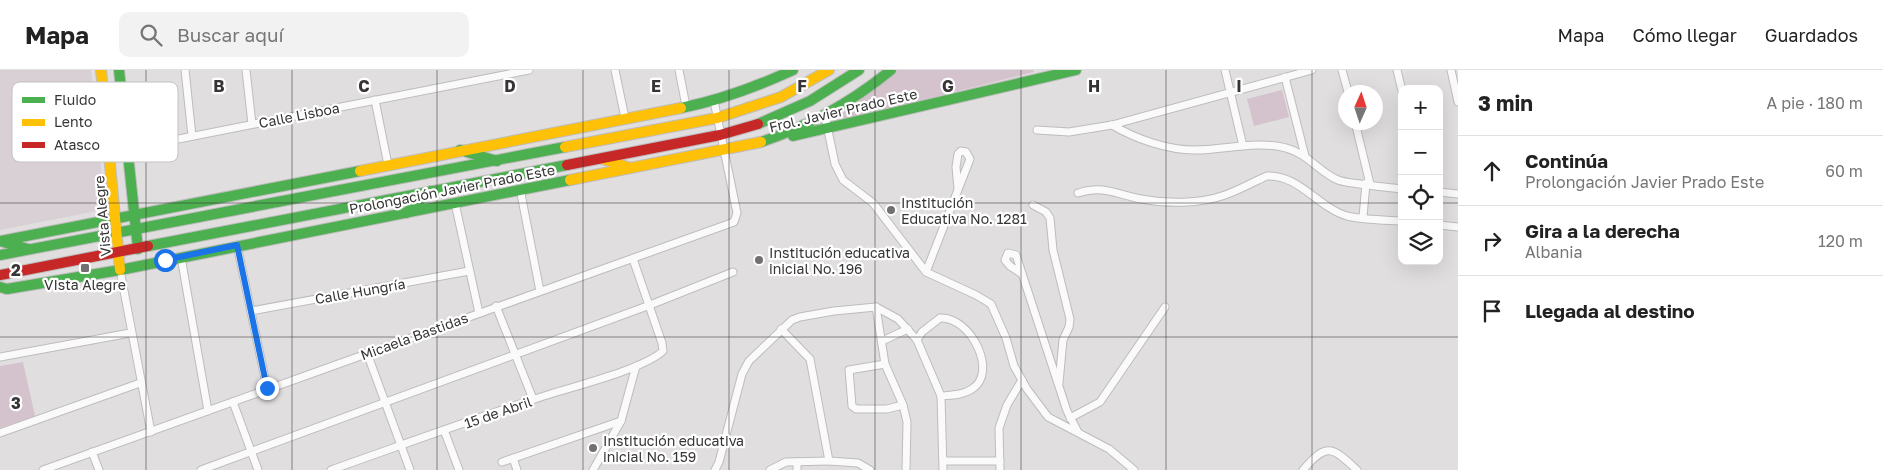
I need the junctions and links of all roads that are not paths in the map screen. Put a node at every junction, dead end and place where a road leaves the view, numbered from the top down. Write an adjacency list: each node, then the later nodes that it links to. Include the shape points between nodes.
1 (185, 70): 34 (street)
2 (246, 70): 28 (street)
3 (529, 70): 16 (street, Calle Lisboa)
4 (615, 70): 26 (street)
5 (679, 70): 24 (street)
6 (793, 70): 22 (street, via 755,88)
7 (829, 70): 27 (street, Prolongación Javier Prado Este, via 781,97)
8 (860, 70): 33 (street, Prolongación Javier Prado Este, via 788,113)
9 (891, 70): 25 (street, Prolongación Javier Prado Este)
10 (1076, 70): 30 (street, Frol. Javier Prado Este)
11 (1225, 70): 20 (street)
12 (1312, 70): 17 (street)
13 (1342, 70): 18 (street)
14 (1397, 70): 19 (street)
15 (1451, 70): 23 (street)
16 (491, 74): 21 (street, Calle Lisboa)
17 (1285, 77): 20 (street); 40 (street)
18 (1346, 85)
19 (1401, 85)
20 (1231, 92): 29 (street); 37 (street)
21 (376, 100): 28 (street, Calle Lisboa); 45 (street)
22 (714, 101): 24 (street); 27 (street)
23 (1458, 102)
24 (686, 106): 26 (street)
25 (825, 116): 30 (street); 36 (street, Prolongación Javier Prado Este)
26 (625, 118): 38 (street)
27 (717, 118): 33 (street); 42 (street, Prolongación Javier Prado Este)
28 (252, 124): 34 (street, Calle Lisboa)
29 (1112, 125): 31 (street, via 1070,132); 37 (street, via 1132,137 1179,149)
30 (827, 129): 36 (street, Frol. Javier Prado Este); 81 (street, via 835,164 843,180 873,203)
31 (1037, 130)
32 (1357, 130): 49 (street)
33 (720, 135): 39 (street); 41 (street, Prolongación Javier Prado Este)
34 (192, 136): 35 (street, Calle Lisboa)
35 (178, 138)
36 (762, 142): 39 (street, Prolongación Javier Prado Este)
37 (1243, 146): 40 (street, via 1286,148)
38 (460, 150): 42 (street); 45 (street)
39 (723, 150): 46 (street, Prolongación Javier Prado Este); 76 (street, Micaela Bastidas, via 736,220)
40 (1305, 156): 49 (street, via 1338,180)
41 (596, 158): 46 (street); 53 (street, Prolongación Javier Prado Este)
42 (499, 161): 66 (street, Prolongación Javier Prado Este)
43 (111, 162): 48 (street, Vista Alegre)
44 (129, 162): 47 (street)
45 (388, 165): 60 (street)
46 (630, 168): 51 (street, Prolongación Javier Prado Este)
47 (130, 171): 48 (street, via 123,178); 60 (street)
48 (112, 172): 61 (street, Vista Alegre)
49 (1368, 184): 50 (street); 62 (street)
50 (1398, 188)
51 (520, 189): 57 (street, Prolongación Javier Prado Este); 85 (street)
52 (958, 189): 81 (street)
53 (432, 191): 59 (street); 71 (street, Prolongación Javier Prado Este)
54 (1443, 192): 56 (street)
55 (1078, 193): 62 (street, via 1110,189 1141,199 1197,200 1225,196 1267,176 1280,176 1331,208 1347,216)
56 (1458, 194)
57 (455, 203): 59 (street, Prolongación Javier Prado Este); 79 (street)
58 (1032, 205): 104 (street, via 1046,212 1050,218 1053,250 1070,319 1063,340)
59 (406, 213): 70 (street, Prolongación Javier Prado Este)
60 (136, 214): 61 (street); 66 (street)
61 (117, 218): 67 (street, Vista Alegre); 69 (street)
62 (1363, 218): 63 (street)
63 (1398, 221)
64 (1443, 225): 65 (street)
65 (1458, 227)
66 (137, 229): 67 (street, Prolongación Javier Prado Este); 71 (street)
67 (118, 233): 68 (street, Prolongación Javier Prado Este); 73 (street, Vista Alegre)
68 (86, 239): 72 (street, Prolongación Javier Prado Este); 77 (street, via 92,244 91,250)
69 (0, 241): 72 (street)
70 (237, 245): 75 (street, Prolongación Javier Prado Este); 90 (street)
71 (138, 249): 73 (street, Prolongación Javier Prado Este)
72 (29, 250): 74 (street, Prolongación Javier Prado Este)
73 (119, 252): 77 (street, Prolongación Javier Prado Este); 78 (street, Vista Alegre)
74 (0, 255)
75 (181, 257): 78 (street, Prolongación Javier Prado Este); 111 (street)
76 (633, 259): 85 (street, Micaela Bastidas); 86 (street)
77 (78, 260): 83 (street, Prolongación Javier Prado Este)
78 (120, 270): 84 (street, Prolongación Javier Prado Este); 94 (street)
79 (469, 271): 90 (street, Calle Hungría); 91 (street)
80 (733, 272): 86 (street)
81 (926, 272): 102 (street, via 990,304)
82 (1022, 274): 104 (street)
83 (0, 275)
84 (2, 289)
85 (540, 291): 87 (street, Micaela Bastidas)
86 (650, 305): 98 (street); 101 (street, 15 de Abril, via 663,351)
87 (496, 306): 91 (street, Micaela Bastidas); 98 (street)
88 (876, 307): 92 (street, via 800,317); 93 (street, via 898,319); 96 (street)
89 (1165, 307): 112 (street, via 1100,402)
90 (251, 311): 105 (street)
91 (479, 313): 97 (street, Micaela Bastidas)
92 (781, 329): 122 (street, via 810,359); 138 (street, via 749,361 742,374)
93 (908, 329): 95 (street); 96 (street)
94 (130, 333): 99 (street); 103 (street)
95 (917, 340): 106 (street); 106 (street, via 940,318 952,319 972,335 984,368 983,374 974,388 963,394)
96 (882, 341): 100 (street)
97 (367, 353): 105 (street, Micaela Bastidas); 109 (street)
98 (515, 354): 107 (street); 109 (street)
99 (0, 357)
100 (884, 364): 110 (street); 110 (street, via 849,370 852,406 856,409 888,409)
101 (636, 366): 107 (street, 15 de Abril); 113 (street)
102 (1022, 380): 117 (street, via 1048,417); 124 (street, via 1007,405 999,428)
103 (140, 383): 115 (street); 116 (street)
104 (1059, 384): 112 (street)
105 (267, 388): 108 (street, Micaela Bastidas)
106 (942, 396): 123 (street)
107 (533, 399): 114 (street, 15 de Abril)
108 (233, 402): 111 (street, Micaela Bastidas); 119 (street)
109 (385, 402): 118 (street); 119 (street)
110 (903, 405): 142 (street, via 907,422)
111 (208, 411): 115 (street, Micaela Bastidas)
112 (1070, 418): 117 (street)
113 (621, 421): 121 (street); 137 (street)
114 (444, 430): 118 (street, 15 de Abril); 135 (street)
115 (151, 432): 120 (street, Micaela Bastidas)
116 (0, 433)
117 (1078, 433): 145 (street, via 1109,449)
118 (401, 445): 125 (street, 15 de Abril); 134 (street)
119 (251, 451): 130 (street); 131 (street)
120 (92, 452): 128 (street, Micaela Bastidas); 129 (street)
121 (513, 458): 126 (street); 136 (street)
122 (828, 461): 127 (street); 141 (street, via 858,464)
123 (944, 461): 124 (street); 143 (street)
124 (1000, 461): 144 (street)
125 (354, 462): 132 (street, 15 de Abril); 133 (street)
126 (502, 462)
127 (797, 462): 139 (street, via 776,465); 140 (street)
128 (43, 470)
129 (99, 470)
130 (201, 470)
131 (258, 470)
132 (331, 470)
133 (357, 470)
134 (410, 470)
135 (459, 470)
136 (517, 470)
137 (593, 470)
138 (715, 470)
139 (770, 470)
140 (797, 470)
141 (870, 470)
142 (906, 470)
143 (943, 470)
144 (1000, 470)
145 (1134, 470)
146 (1303, 470): 147 (street, via 1325,450 1338,453)
147 (1357, 470)

